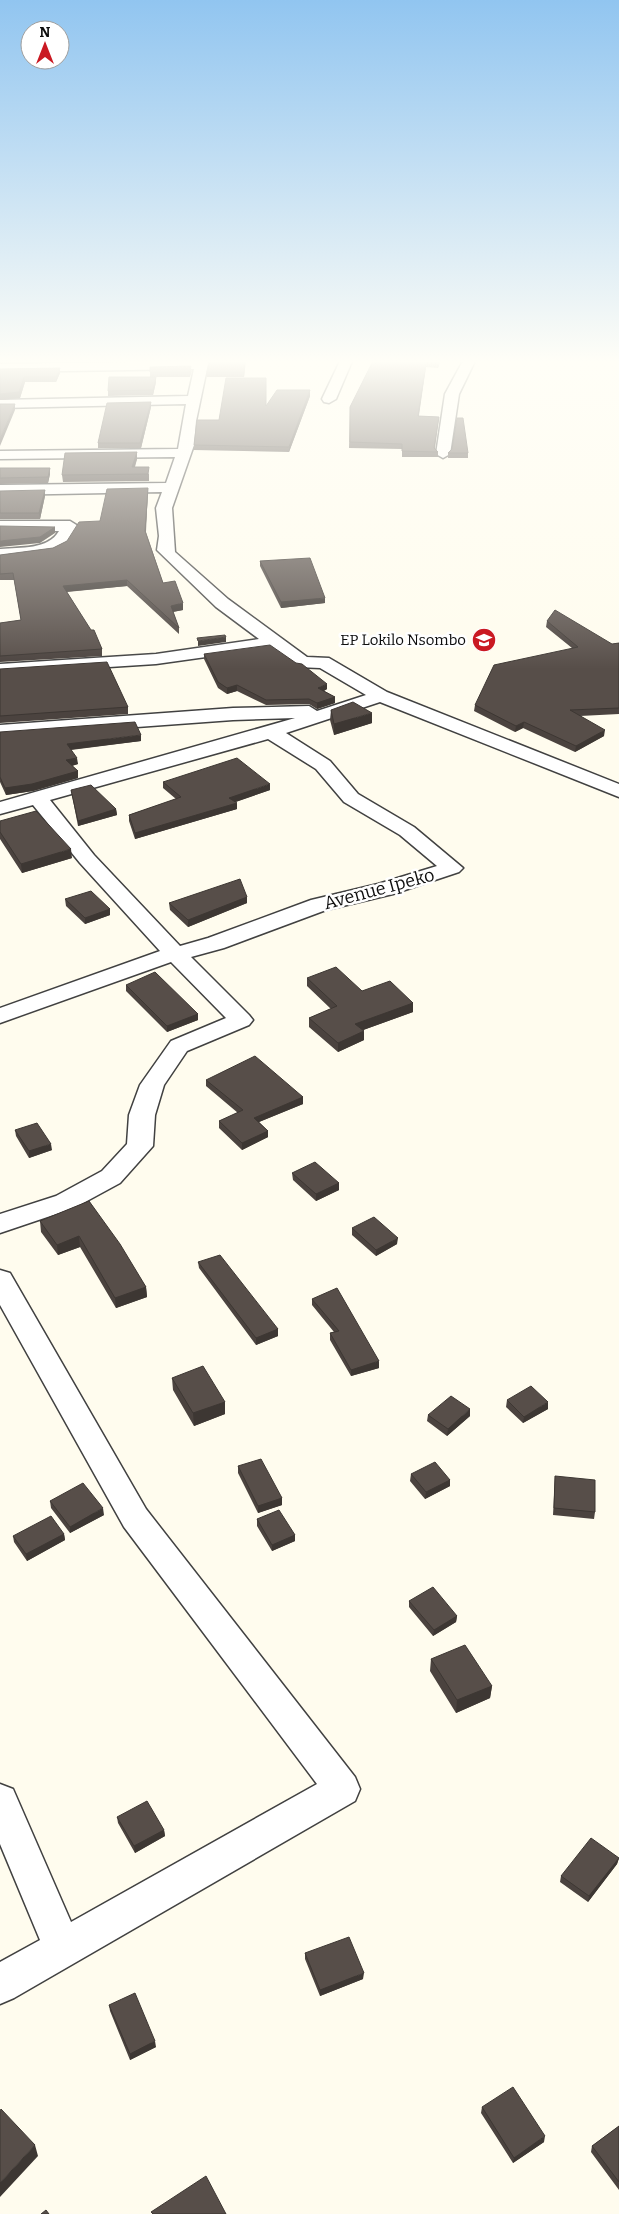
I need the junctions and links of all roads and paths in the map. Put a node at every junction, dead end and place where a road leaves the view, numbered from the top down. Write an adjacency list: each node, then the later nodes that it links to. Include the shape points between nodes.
1 (181, 462): 2 (street)
2 (172, 487): 3 (street); 6 (street, via 164,508 166,550 222,603)
3 (0, 490)
4 (0, 526): 5 (street, via 70,526 60,543 47,550)
5 (0, 554)
6 (273, 642): 7 (street, via 156,659); 8 (street, via 303,663 323,662)
7 (0, 669)
8 (381, 696): 9 (street); 12 (street)
9 (326, 713): 10 (street, via 233,714); 11 (street)
10 (0, 731)
11 (271, 732): 13 (street); 15 (street, Avenue Ipeko, via 323,765 351,798 407,831 452,868 385,890 319,905 216,943)
12 (619, 791)
13 (38, 798): 14 (street); 15 (street, via 87,859)
14 (0, 808)
15 (175, 954): 16 (street, Avenue Ipeko); 17 (street, via 241,1020 179,1046 152,1085 142,1115 140,1146 111,1177 65,1202)
16 (0, 1016)
17 (0, 1224)
18 (0, 1280): 20 (street, via 134,1518 342,1789)
19 (0, 1801): 20 (street)
20 (63, 1948): 21 (street)
21 (0, 1984)

